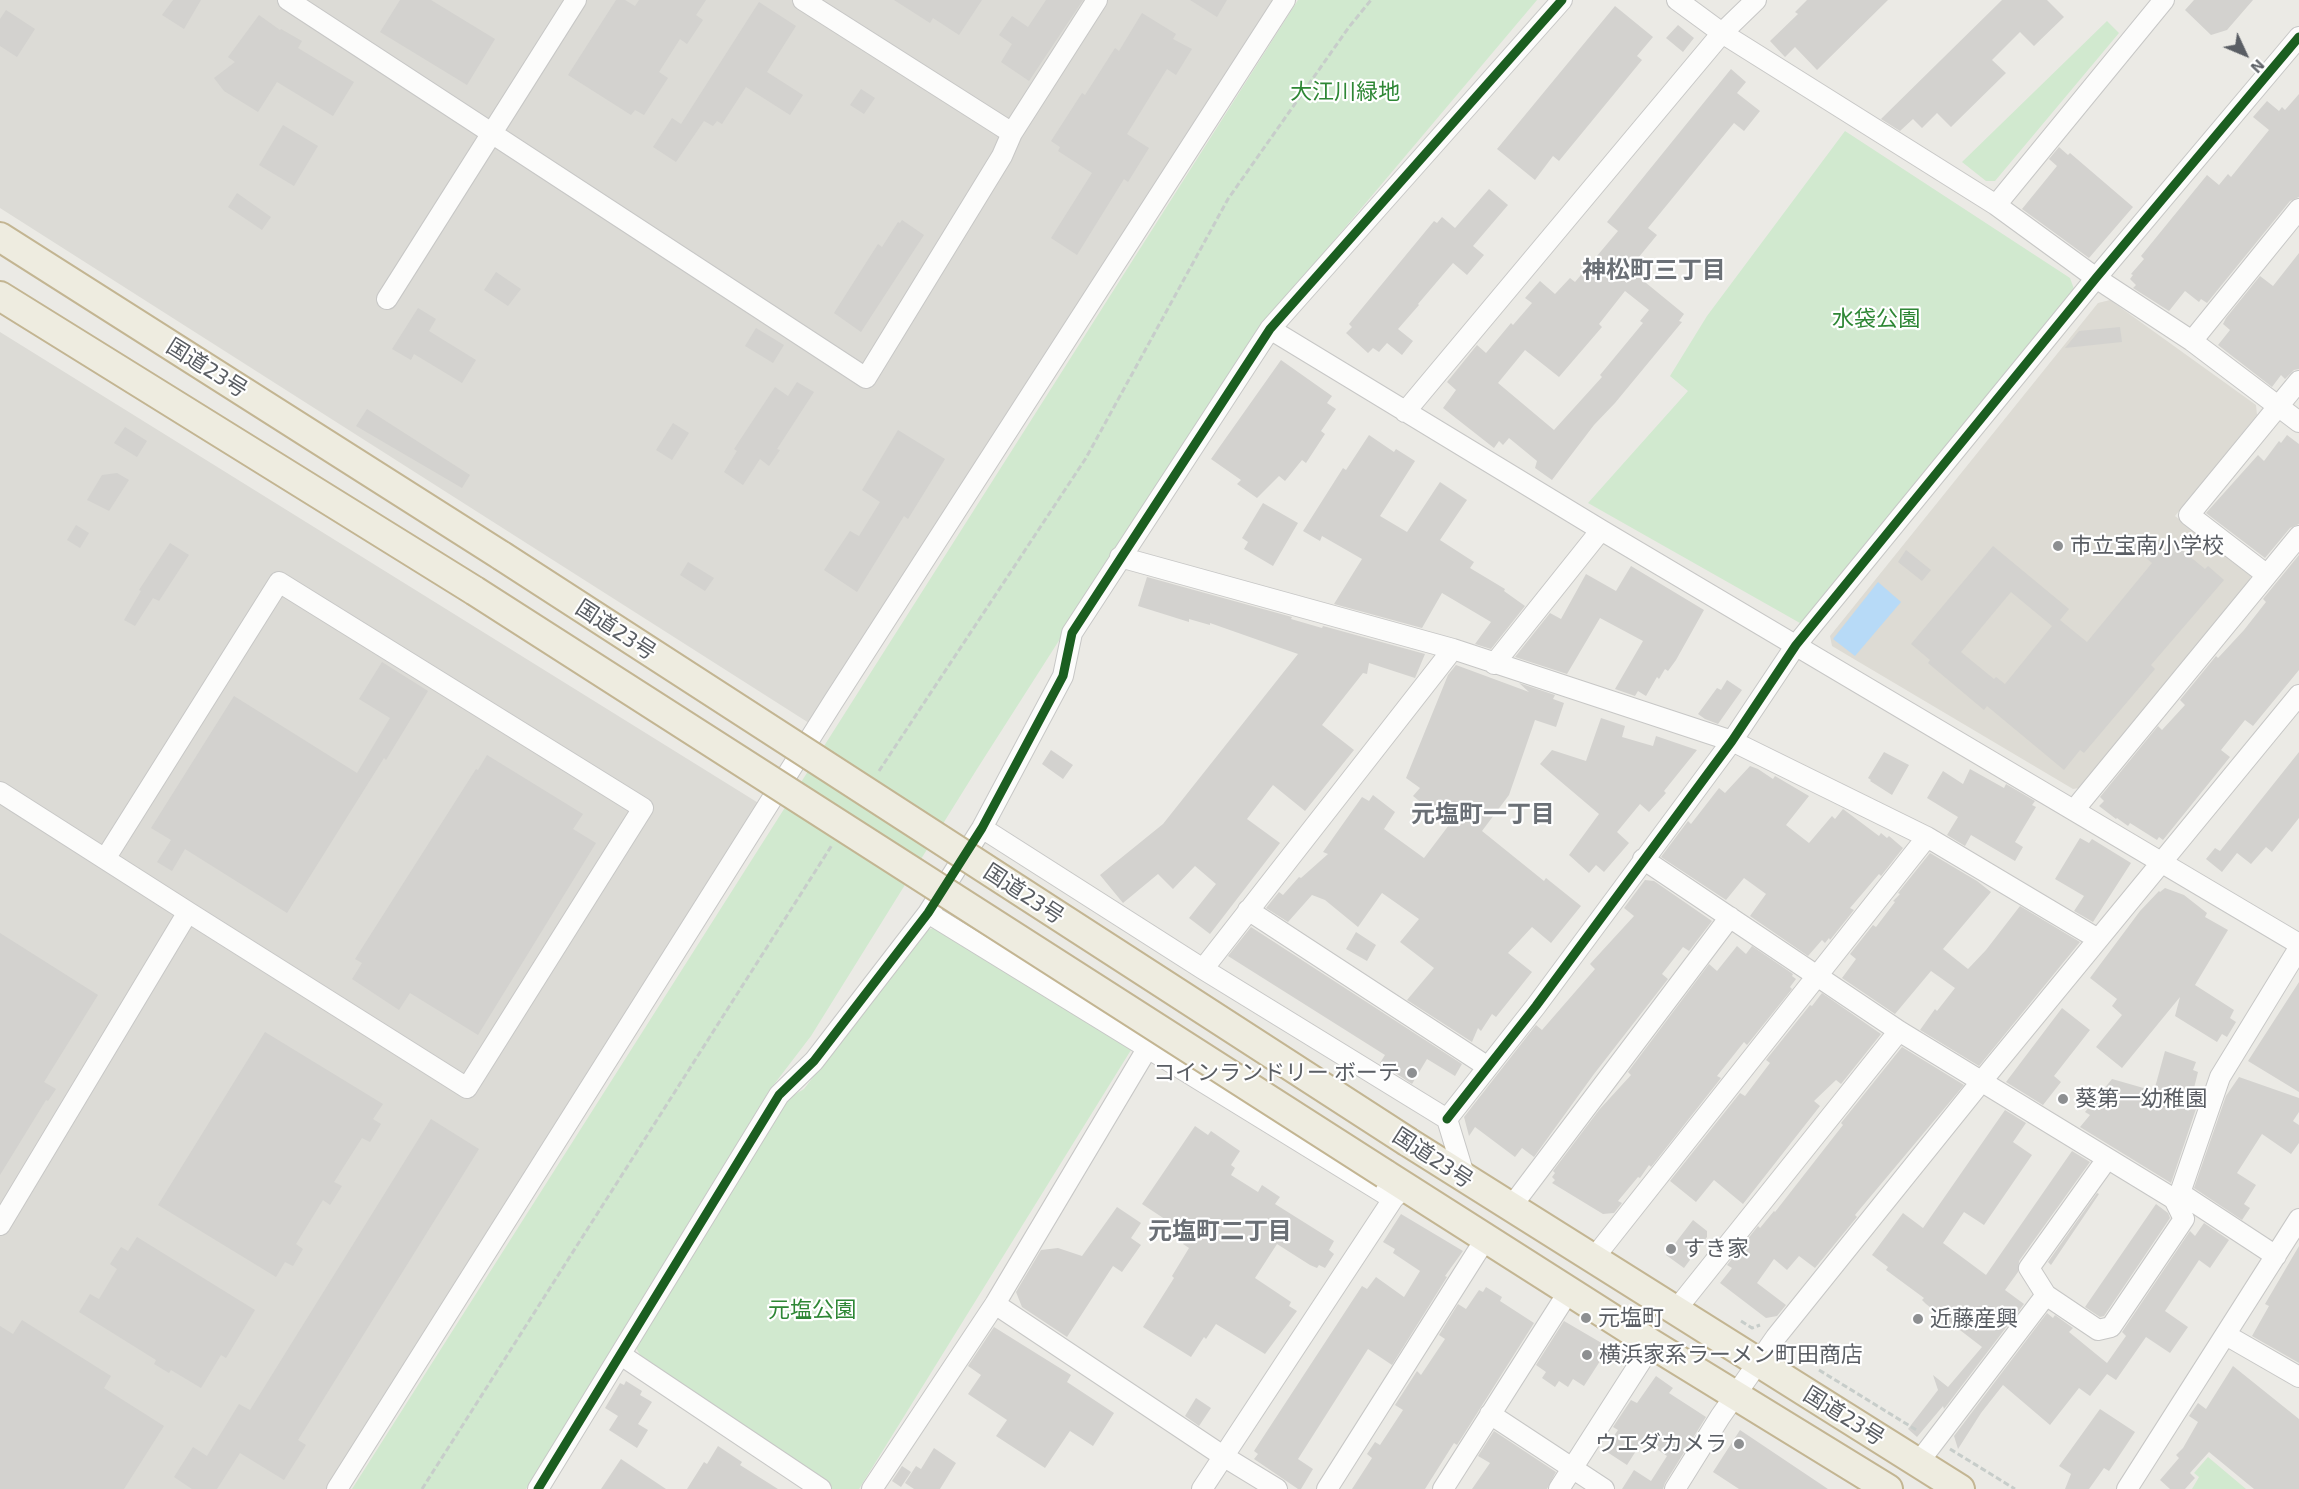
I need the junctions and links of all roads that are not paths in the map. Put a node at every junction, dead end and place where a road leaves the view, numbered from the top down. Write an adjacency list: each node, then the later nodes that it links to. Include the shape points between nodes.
1 (288, 0): 12 (street)
2 (576, 0): 12 (street)
3 (803, 0): 13 (street)
4 (1097, 0): 13 (street)
5 (1285, 0): 79 (street, via 833,702)
6 (1562, 0): 20 (street)
7 (1677, 0): 10 (street)
8 (1756, 0): 10 (street)
9 (2164, 0): 14 (street)
10 (1722, 33): 14 (street); 24 (street)
11 (2299, 37): 17 (street)
12 (492, 133): 13 (street, via 866,378 1002,156); 19 (street)
13 (1012, 133)
14 (1996, 205): 17 (street)
15 (2299, 209): 21 (street)
16 (0, 237): 56 (highway, 国道23号, bridge)
17 (2096, 278): 21 (street); 30 (street)
18 (0, 296): 57 (highway, 国道23号, bridge, via 475,591)
19 (387, 299)
20 (1270, 329): 24 (street); 28 (street)
21 (2192, 341): 23 (street)
22 (2299, 381): 23 (street)
23 (2278, 408): 25 (street); 29 (street, via 2189,515)
24 (1405, 412): 26 (street)
25 (2299, 422)
26 (1602, 530): 30 (street); 32 (street)
27 (2299, 536): 29 (street)
28 (1120, 558): 31 (street); 37 (street, via 1072,633 1063,676)
29 (2267, 575): 36 (street)
30 (1796, 645): 34 (street); 36 (street)
31 (1453, 649): 32 (street); 42 (street)
32 (1494, 664): 34 (street)
33 (2299, 695): 41 (street)
34 (1732, 741): 38 (street); 40 (street)
35 (0, 792): 39 (street)
36 (2074, 810): 41 (street)
37 (982, 828): 44 (street); 48 (street)
38 (1927, 837): 46 (street); 49 (street)
39 (105, 859): 43 (street); 43 (street, via 279,582 643,808 467,1088)
40 (1643, 859): 45 (street); 52 (street)
41 (2161, 862): 46 (street); 47 (street)
42 (1248, 910): 48 (street); 52 (street)
43 (188, 912): 61 (street)
44 (928, 913): 51 (street); 71 (street, via 814,1061 779,1095)
45 (1730, 917): 49 (street); 59 (street)
46 (2098, 939): 53 (street)
47 (2299, 946): 58 (street, via 2220,1077)
48 (1203, 969): 54 (street)
49 (1817, 975): 50 (street); 64 (street)
50 (1899, 1031): 53 (street); 68 (street)
51 (1147, 1049): 57 (street); 67 (street)
52 (1488, 1067): 54 (street)
53 (1981, 1082): 55 (street); 72 (street)
54 (1447, 1119): 56 (street)
55 (2107, 1159): 58 (street); 66 (street, via 2029,1268)
56 (1465, 1178): 59 (highway, 国道23号)
57 (1395, 1187): 62 (highway, 国道23号); 77 (street)
58 (2177, 1196): 63 (street); 66 (street, via 2184,1219 2111,1327 2098,1330)
59 (1511, 1207): 64 (highway, 国道23号)
60 (2299, 1219): 63 (street)
61 (0, 1225)
62 (1486, 1238): 65 (highway, 国道23号); 85 (street)
63 (2276, 1256): 69 (street)
64 (1593, 1259): 68 (highway, 国道23号)
65 (1569, 1291): 70 (highway, 国道23号); 75 (street)
66 (2046, 1296): 76 (street)
67 (995, 1304): 77 (street); 82 (street)
68 (1675, 1311): 72 (highway, 国道23号)
69 (2226, 1335): 73 (street); 92 (street)
70 (1652, 1344): 74 (highway, 国道23号); 78 (street)
71 (621, 1355): 80 (street); 81 (street)
72 (1758, 1362): 74 (street); 76 (highway, 国道23号)
73 (2299, 1377)
74 (1736, 1395): 89 (street); 90 (highway, 国道23号)
75 (1490, 1414): 78 (street); 86 (street)
76 (1926, 1451): 91 (highway, 国道23号)
77 (1223, 1456): 83 (street); 84 (street)
78 (1572, 1467): 87 (street); 88 (street)
79 (337, 1489)
80 (538, 1489)
81 (821, 1489)
82 (872, 1489)
83 (1202, 1489)
84 (1277, 1489)
85 (1327, 1489)
86 (1443, 1489)
87 (1559, 1489)
88 (1604, 1489)
89 (1675, 1489)
90 (1888, 1489)
91 (1960, 1489)
92 (2127, 1489)

